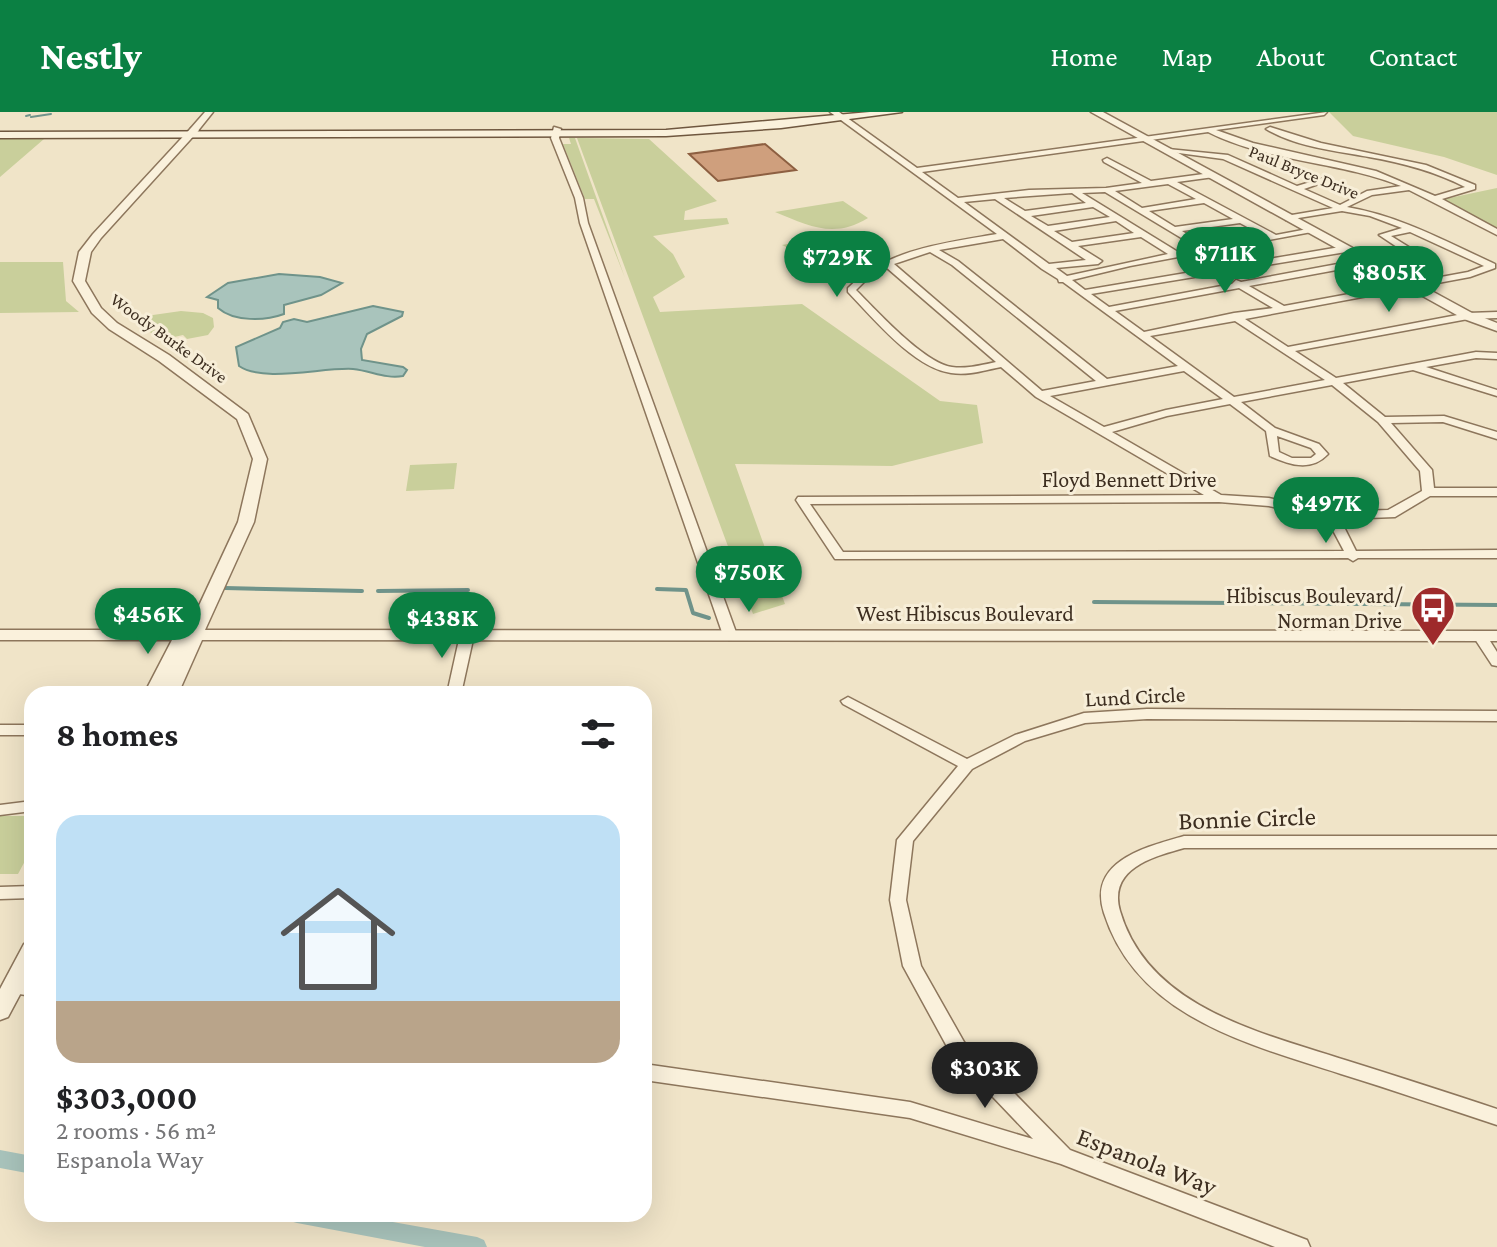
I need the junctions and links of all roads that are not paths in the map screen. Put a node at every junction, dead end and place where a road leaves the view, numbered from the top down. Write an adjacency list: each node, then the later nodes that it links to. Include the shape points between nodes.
1 (209, 112): 10 (street)
2 (859, 112): 6 (main road)
3 (897, 112): 6 (main road)
4 (1096, 112): 12 (street)
5 (1323, 113): 7 (street)
6 (838, 115): 8 (main road, via 698,131); 15 (street)
7 (1269, 126): 9 (street); 25 (street, via 1307,143 1399,160 1472,187)
8 (556, 131): 10 (main road); 92 (street)
9 (1210, 131): 12 (street); 20 (street, via 1257,149 1372,173)
10 (192, 132): 11 (main road); 94 (street, Woody Burke Drive, via 91,244 79,281 113,326 243,417 260,459 246,522)
11 (0, 133)
12 (1148, 140): 13 (street); 15 (street)
13 (1168, 151): 16 (street); 21 (street, Paul Bryce Drive, via 1225,157)
14 (1107, 160): 19 (street)
15 (915, 171): 27 (street)
16 (1211, 175): 18 (street); 33 (street)
17 (1324, 179): 21 (street)
18 (1171, 181): 19 (street); 26 (street)
19 (1150, 184): 22 (street)
20 (1408, 188): 25 (street); 29 (street, via 1370,193)
21 (1297, 189): 29 (street, Paul Bryce Drive)
22 (1106, 190): 23 (street); 30 (street)
23 (1075, 192): 24 (street); 28 (street)
24 (996, 196): 27 (street); 32 (street)
25 (1434, 199): 41 (street)
26 (1206, 200): 30 (street); 31 (street)
27 (956, 201): 43 (street)
28 (1093, 204): 32 (street); 34 (street)
29 (1342, 209): 33 (street); 38 (street, Paul Bryce Drive)
30 (1142, 210): 36 (street)
31 (1227, 213): 35 (street); 36 (street)
32 (1025, 214): 37 (street)
33 (1289, 218): 40 (street)
34 (1115, 219): 37 (street); 42 (street)
35 (1240, 220): 39 (street); 44 (street)
36 (1162, 223): 39 (street)
37 (1047, 229): 45 (street)
38 (1411, 229): 52 (street, Paul Bryce Drive); 54 (street, via 1383,235 1417,256)
39 (1173, 230): 47 (street)
40 (1313, 231): 44 (street); 48 (street)
41 (1497, 232)
42 (1142, 234): 45 (street); 50 (street)
43 (1004, 236): 46 (street); 57 (street)
44 (1273, 237): 47 (street)
45 (1070, 245): 53 (street)
46 (931, 249): 56 (street); 76 (street)
47 (1205, 249): 49 (street)
48 (1346, 249): 54 (street); 58 (street)
49 (1189, 252): 50 (street); 58 (street)
50 (1175, 254): 55 (street)
51 (1497, 255): 52 (street)
52 (1474, 258): 61 (street, via 1492,266)
53 (1093, 260): 55 (street); 57 (street)
54 (1371, 262): 60 (street); 61 (street)
55 (1130, 263): 59 (street)
56 (889, 265): 72 (street); 72 (street, via 860,278 851,290 901,338 944,369)
57 (1045, 267): 59 (street)
58 (1215, 271): 60 (street); 62 (street)
59 (1062, 280): 62 (street)
60 (1239, 284): 63 (street); 64 (street)
61 (1414, 285): 63 (street); 67 (street)
62 (1081, 293): 64 (street)
63 (1281, 308): 66 (street)
64 (1106, 310): 69 (street)
65 (1497, 315): 67 (street)
66 (1234, 316): 69 (street); 70 (street)
67 (1468, 316): 68 (street); 70 (street)
68 (1497, 327)
69 (1142, 335): 73 (street)
70 (1286, 350): 75 (street)
71 (1497, 356): 74 (street)
72 (1001, 364): 78 (street)
73 (1187, 367): 76 (street); 79 (street)
74 (1414, 367): 75 (street); 77 (street)
75 (1335, 382): 79 (street); 80 (street)
76 (1105, 383): 78 (street)
77 (1497, 393)
78 (1040, 395): 81 (street)
79 (1233, 401): 81 (street); 82 (street)
80 (1382, 420): 83 (street, via 1444,419); 84 (street, via 1426,470)
81 (1106, 430): 86 (street)
82 (1271, 430): 82 (street, via 1274,454 1290,461 1314,461 1322,454 1315,446)
83 (1497, 436)
84 (1428, 492): 85 (street); 87 (street, Floyd Bennett Drive, via 1391,514)
85 (1497, 492)
86 (1219, 498): 87 (street, Floyd Bennett Drive); 89 (street, Floyd Bennett Drive, via 802,500 839,556)
87 (1332, 516): 89 (street)
88 (1497, 554): 89 (street)
89 (1353, 557)
90 (0, 635): 94 (street, West Hibiscus Boulevard)
91 (467, 635): 92 (street, West Hibiscus Boulevard); 94 (street, West Hibiscus Boulevard); 98 (street)
92 (730, 635): 93 (street, West Hibiscus Boulevard)
93 (1488, 636): 95 (street)
94 (189, 638): 96 (street); 97 (street)
95 (1497, 662)
96 (158, 686)
97 (172, 686)
98 (456, 686)
99 (848, 701): 103 (street)
100 (1497, 716): 103 (street, Lund Circle, via 1084,718 1020,738)
101 (0, 730): 102 (street)
102 (24, 730)
103 (967, 765): 113 (street, Lund Circle, via 905,840 898,900 912,966 957,1047)
104 (24, 807): 105 (street)
105 (0, 810)
106 (1497, 842): 112 (street, Bonnie Circle, via 1184,842 1144,853 1118,871 1107,899 1120,937 1146,974 1199,1013 1257,1039)
107 (24, 892): 108 (street)
108 (0, 893)
109 (22, 988): 110 (street)
110 (0, 1011)
111 (652, 1073): 113 (street, Espanola Way, via 910,1110)
112 (1497, 1117)
113 (1063, 1156): 114 (street, Espanola Way)
114 (1300, 1247)

